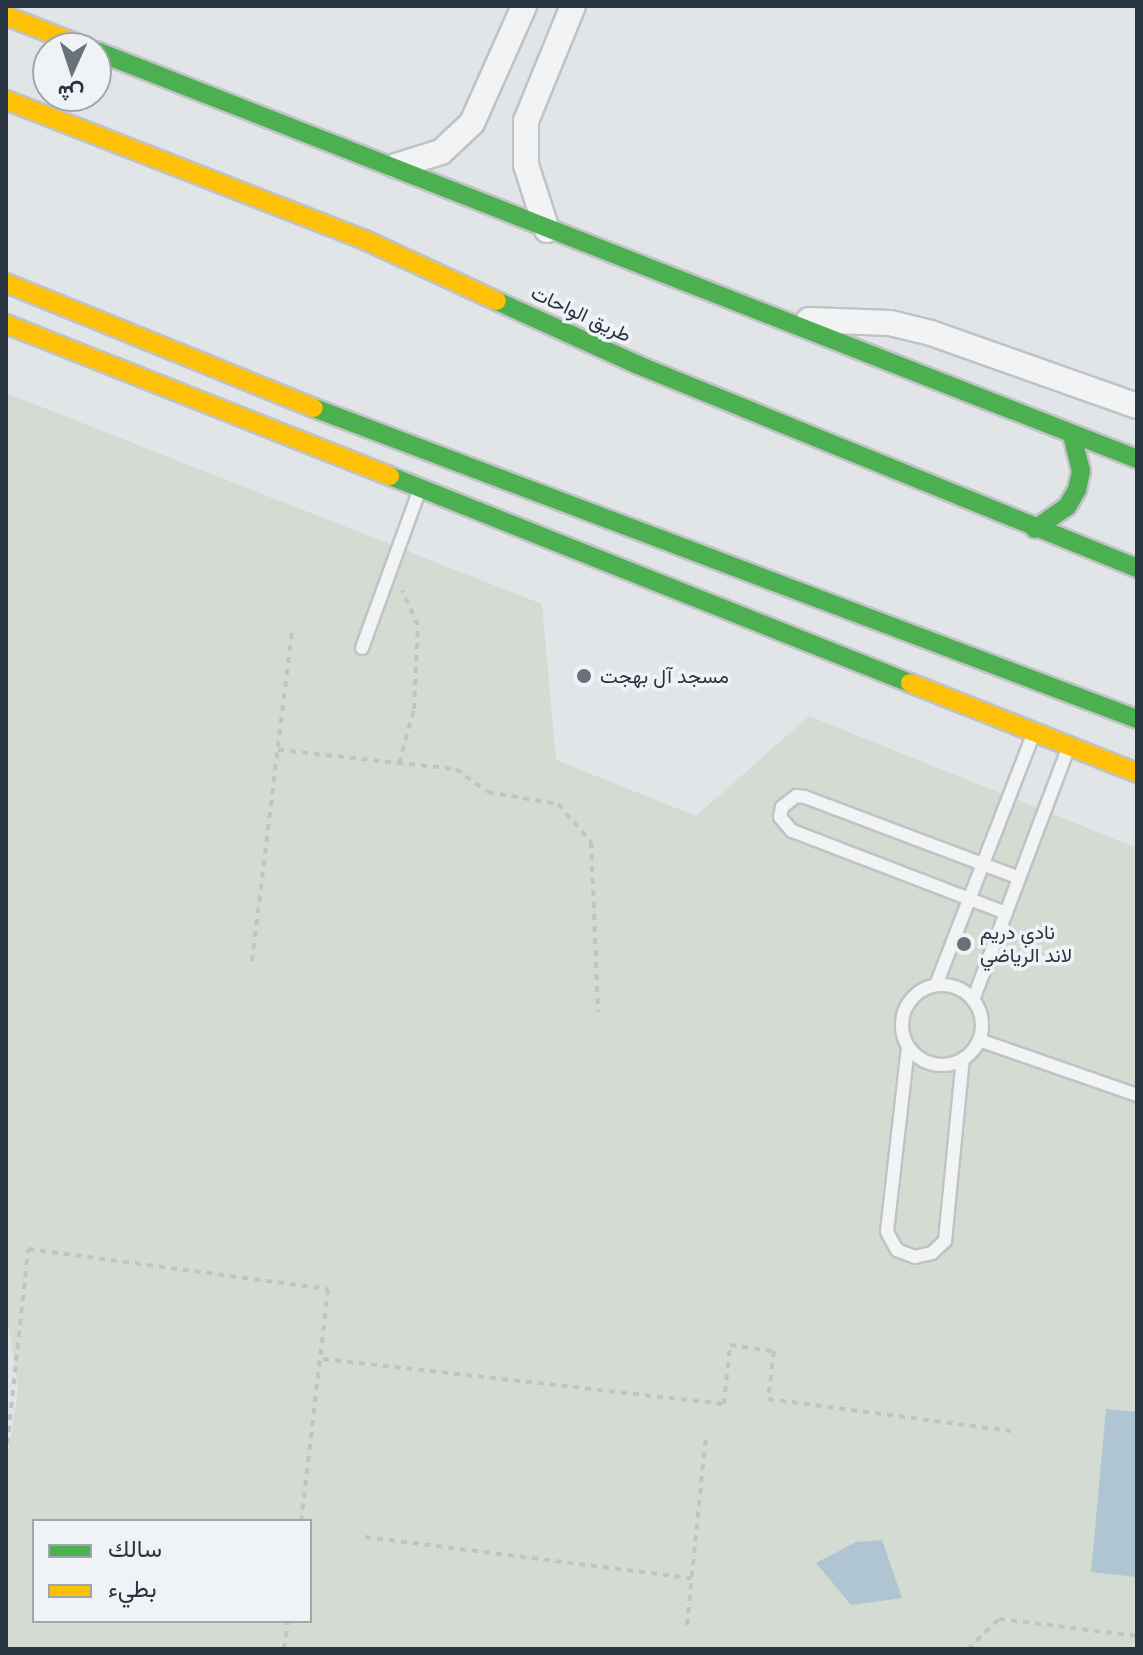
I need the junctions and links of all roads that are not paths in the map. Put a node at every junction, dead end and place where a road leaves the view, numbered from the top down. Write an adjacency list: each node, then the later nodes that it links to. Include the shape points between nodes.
1 (524, 6): 7 (street, via 472,123 441,152)
2 (573, 6): 8 (street, via 526,121 526,165)
3 (6, 16): 4 (main road)
4 (47, 32)
5 (112, 57): 7 (main road)
6 (6, 100): 16 (main road, طريق الواحات, via 365,240 638,365)
7 (391, 167): 8 (main road)
8 (547, 230): 10 (main road)
9 (6, 283): 15 (main road)
10 (781, 321): 12 (street, via 890,323); 13 (main road)
11 (6, 324): 15 (main road)
12 (1137, 406)
13 (1072, 434): 14 (main road); 16 (main road, via 1080,461 1077,490 1052,520)
14 (1137, 459)
15 (426, 473): 18 (lane); 19 (main road); 22 (main road)
16 (1035, 529): 17 (main road, طريق الواحات)
17 (1137, 568)
18 (362, 648)
19 (1052, 684): 20 (main road); 22 (main road)
20 (1087, 698): 21 (main road); 23 (main road)
21 (1137, 719)
22 (1034, 732): 23 (main road); 25 (lane)
23 (1069, 746): 24 (main road); 26 (lane)
24 (1137, 773)
25 (982, 865): 26 (lane); 27 (lane); 27 (lane, via 805,797 796,796 782,807 780,817 792,831)
26 (1019, 878): 28 (lane)
27 (969, 899): 28 (lane); 29 (lane)
28 (1006, 913): 30 (lane)
29 (936, 985): 30 (lane, via 956,988); 32 (lane, via 907,1004 901,1026)
30 (973, 1000): 31 (lane, via 982,1019)
31 (979, 1040): 33 (lane); 34 (lane)
32 (908, 1047): 33 (lane, via 939,1065); 33 (lane, via 887,1232 897,1250 915,1257 932,1253 945,1241)
33 (963, 1059)
34 (1137, 1095)

